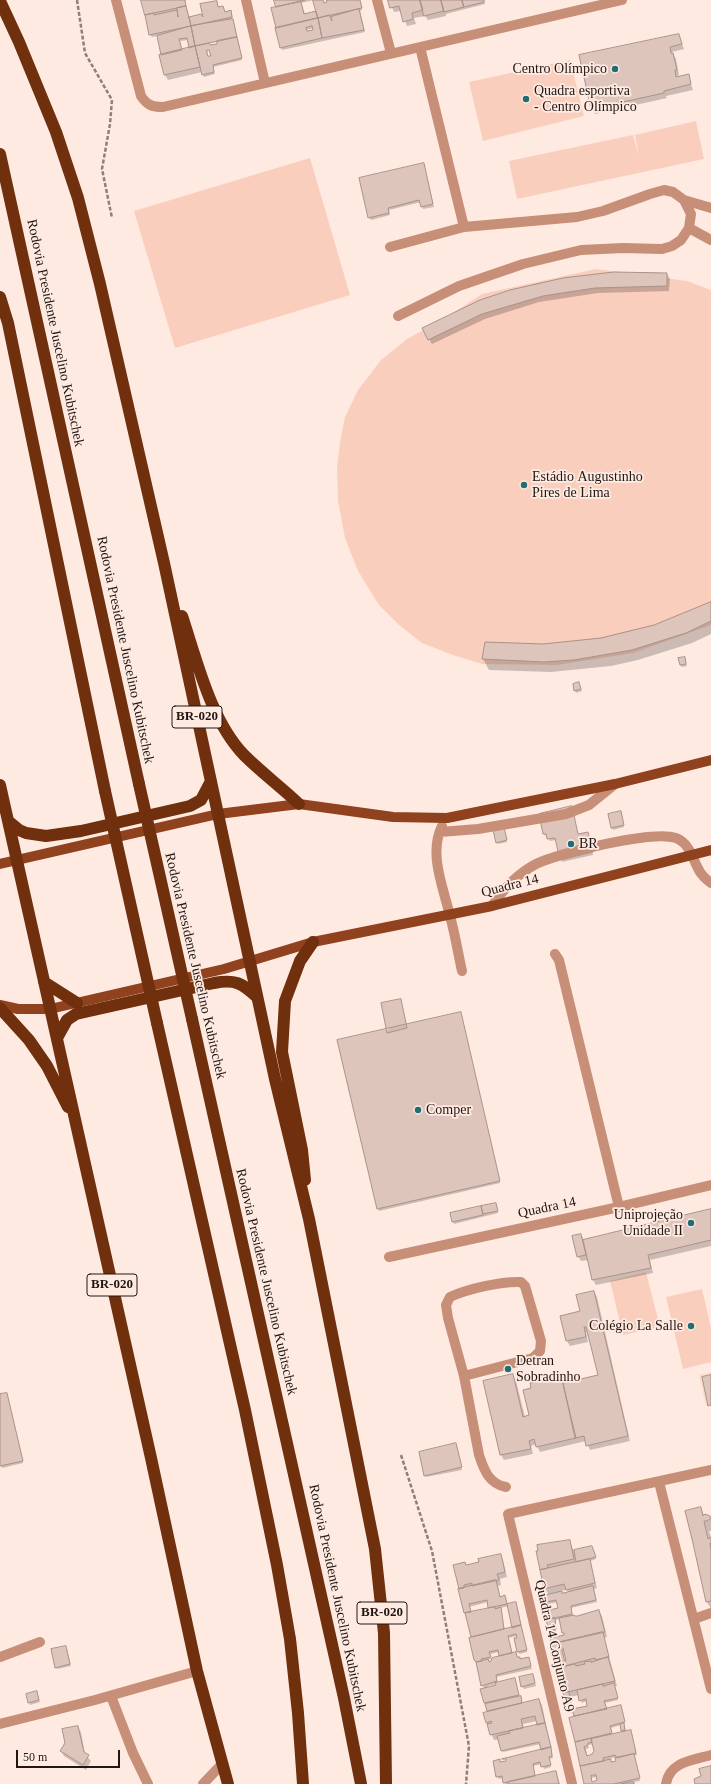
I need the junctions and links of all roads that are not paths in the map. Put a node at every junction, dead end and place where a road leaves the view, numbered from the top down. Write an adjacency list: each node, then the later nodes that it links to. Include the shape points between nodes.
1 (116, 0): 8 (street, via 141,96 150,106 162,107)
2 (246, 0): 8 (street)
3 (378, 0): 7 (street)
4 (622, 0): 6 (street)
5 (0, 1): 18 (highway, BR-020, via 56,132 78,198)
6 (420, 47): 7 (street); 12 (street)
7 (390, 53): 8 (street)
8 (265, 83)
9 (0, 154): 69 (highway, Rodovia Presidente Juscelino Kubitschek, bridge)
10 (684, 200): 11 (street); 12 (street, via 674,192 664,190 577,217); 13 (street, via 691,214)
11 (711, 208)
12 (464, 227): 15 (street)
13 (689, 228): 14 (street); 17 (street, via 681,240 662,249 581,250 523,264 459,286)
14 (711, 240)
15 (390, 247)
16 (0, 297): 68 (highway, bridge, via 8,324 105,790 245,1410 277,1565 290,1639)
17 (398, 316)
18 (164, 563): 20 (highway, BR-020); 23 (highway, via 217,716 244,754)
19 (711, 760): 21 (main road)
20 (211, 781): 24 (highway, BR-020); 26 (highway, via 201,800 190,806 82,831 46,836 31,835 18,830)
21 (615, 784): 25 (main road); 27 (street, via 589,805 566,814 478,829)
22 (0, 785): 26 (highway, BR-020)
23 (298, 804): 24 (main road); 25 (main road, via 393,816)
24 (218, 814): 30 (main road); 37 (highway, BR-020)
25 (447, 818): 27 (street)
26 (8, 821): 30 (highway, BR-020)
27 (440, 832): 34 (street, via 437,846 440,884)
28 (711, 850): 29 (main road, Quadra 14)
29 (691, 854): 32 (street, via 700,872); 33 (main road, Quadra 14); 33 (street, via 682,841 665,836 608,843 566,853 537,864 521,874 503,888)
30 (18, 860): 31 (main road); 39 (highway, BR-020)
31 (0, 864)
32 (711, 883)
33 (492, 906): 34 (main road, Quadra 14)
34 (450, 915): 35 (main road, Quadra 14); 38 (street)
35 (313, 942): 37 (main road, Quadra 14); 49 (highway, via 300,961 285,1001 282,1052 302,1150)
36 (556, 954): 48 (street)
37 (250, 962): 40 (highway, BR-020); 41 (main road, Quadra 14)
38 (462, 971)
39 (44, 982): 41 (highway); 44 (highway, BR-020)
40 (257, 997): 45 (highway, via 249,989 232,981 214,983 76,1014 67,1020); 49 (highway, BR-020)
41 (78, 1003): 44 (main road, Quadra 14)
42 (0, 1005): 44 (main road, Quadra 14, via 18,1009)
43 (0, 1008): 46 (highway, via 47,1066)
44 (50, 1009): 45 (highway, BR-020)
45 (57, 1038): 46 (highway, BR-020)
46 (76, 1120): 59 (highway, BR-020)
47 (711, 1185): 48 (street, Quadra 14)
48 (620, 1207): 50 (street, Quadra 14)
49 (308, 1219): 70 (highway, BR-020, via 375,1550 384,1633)
50 (389, 1257)
51 (464, 1376): 51 (street, via 533,1358 540,1351 541,1342 525,1286 521,1282 466,1291 450,1297 446,1305 448,1318); 54 (street, via 483,1467 493,1482)
52 (711, 1470): 53 (street)
53 (659, 1482): 56 (street); 71 (street, Quadra 14 Conjunto A9, via 508,1514)
54 (506, 1487)
55 (711, 1613): 56 (street)
56 (694, 1619): 60 (street)
57 (40, 1642): 58 (street)
58 (0, 1657)
59 (197, 1671): 61 (street); 64 (highway, BR-020)
60 (711, 1689)
61 (111, 1696): 62 (street); 65 (street, via 132,1754)
62 (0, 1724)
63 (711, 1755): 72 (street, via 679,1764 670,1771)
64 (222, 1764): 66 (street); 67 (highway, BR-020)
65 (148, 1784)
66 (203, 1784)
67 (228, 1784)
68 (303, 1784)
69 (361, 1784)
70 (386, 1784)
71 (572, 1784)
72 (666, 1784)

